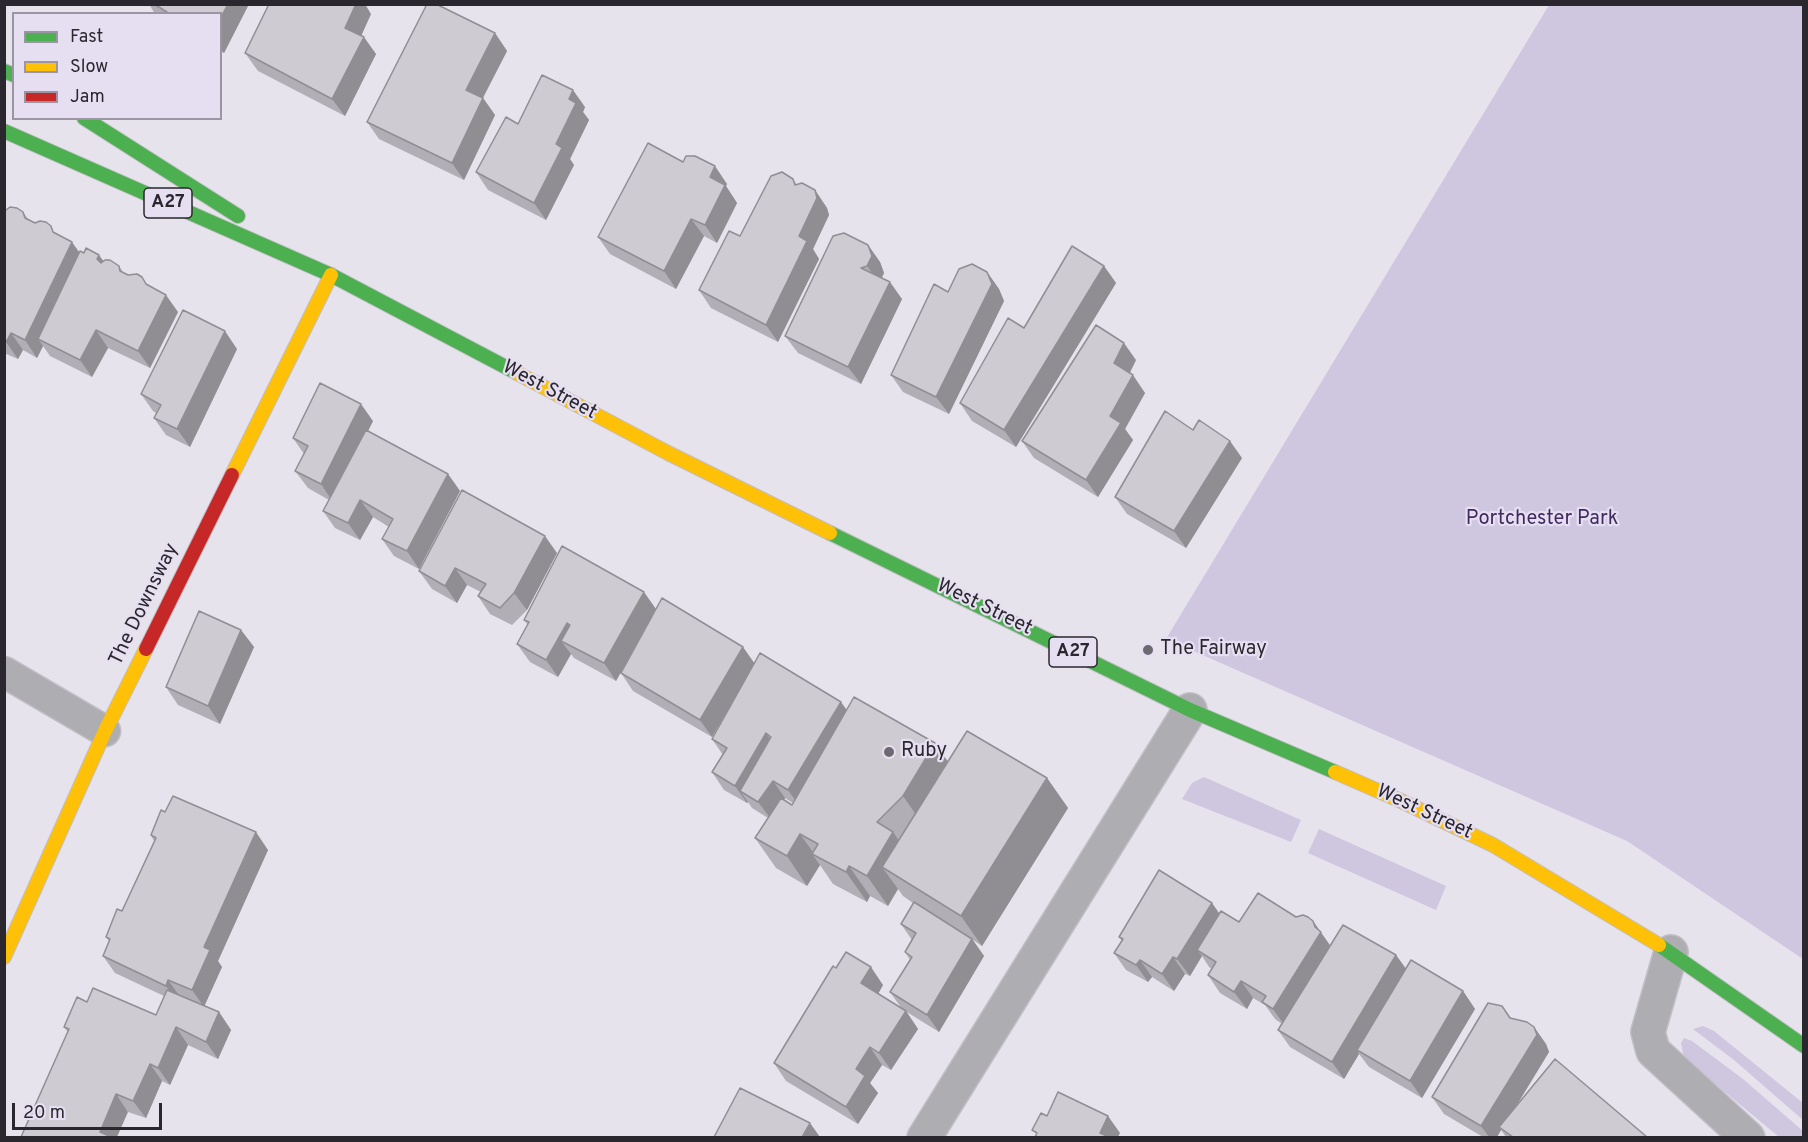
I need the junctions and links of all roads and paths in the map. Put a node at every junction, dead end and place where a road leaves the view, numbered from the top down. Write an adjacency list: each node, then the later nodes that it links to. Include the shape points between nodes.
1 (87, 120): 3 (main road, West Street / A27)
2 (4, 132): 3 (main road, West Street / A27)
3 (331, 275): 5 (main road, West Street / A27, via 668,453); 6 (main road, The Downsway)
4 (4, 672): 6 (lane)
5 (1190, 710): 7 (main road, West Street / A27, via 1493,845); 10 (street)
6 (105, 731): 8 (main road, The Downsway)
7 (1671, 952): 9 (main road, West Street / A27); 11 (street, via 1648,1032 1653,1051)
8 (4, 957)
9 (1803, 1046)
10 (924, 1137)
11 (1748, 1137)

